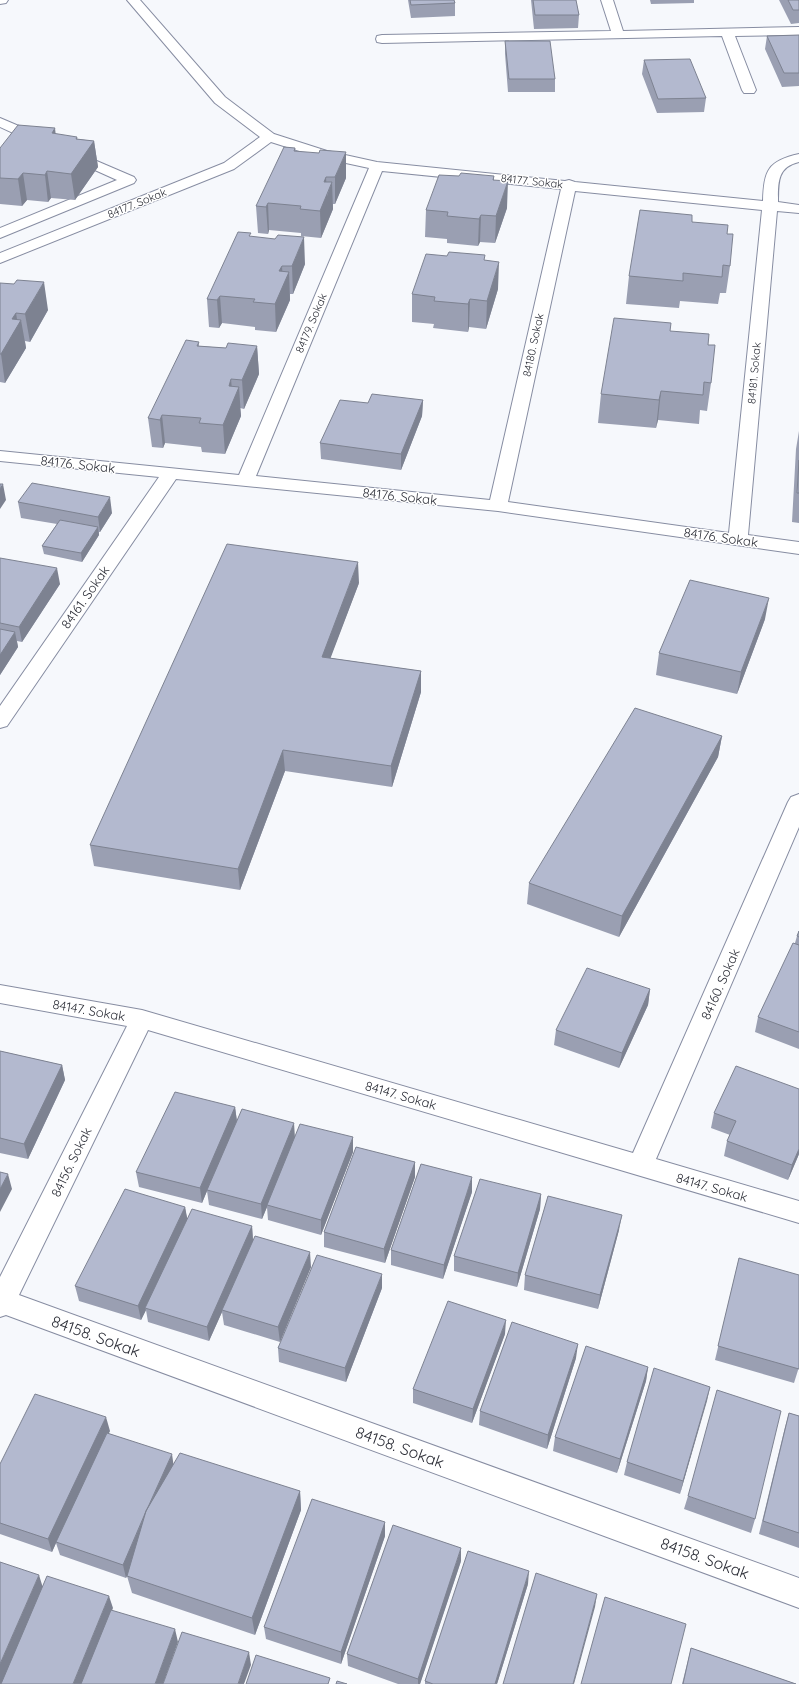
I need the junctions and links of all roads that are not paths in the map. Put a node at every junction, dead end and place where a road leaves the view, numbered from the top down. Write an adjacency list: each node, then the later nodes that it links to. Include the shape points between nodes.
1 (133, 0): 9 (street, 84177. Sokak, via 220,100)
2 (607, 0): 5 (street)
3 (799, 31): 4 (street)
4 (727, 33): 5 (street); 7 (street)
5 (618, 34): 6 (street)
6 (382, 39)
7 (749, 90)
8 (0, 122): 15 (street, via 129,180)
9 (269, 137): 11 (street, 84177. Sokak, via 323,154); 16 (street, 84177. Sokak, via 229,166)
10 (799, 158): 13 (street, 84181. Sokak, via 785,162 773,173)
11 (377, 166): 12 (street, 84177. Sokak); 19 (street, 84179. Sokak)
12 (569, 184): 13 (street, 84177. Sokak); 20 (street, 84180. Sokak)
13 (770, 206): 14 (street, 84177. Sokak); 21 (street, 84181. Sokak)
14 (799, 209)
15 (0, 233)
16 (0, 258)
17 (0, 456): 18 (street, 84176. Sokak)
18 (171, 473): 19 (street, 84176. Sokak); 23 (street, 84161. Sokak)
19 (245, 481): 20 (street, 84176. Sokak)
20 (498, 506): 21 (street, 84176. Sokak)
21 (738, 540): 22 (street, 84176. Sokak)
22 (799, 548)
23 (0, 721)
24 (799, 802): 27 (street, 84160. Sokak)
25 (0, 994): 26 (street, 84147. Sokak)
26 (142, 1019): 27 (street, 84147. Sokak); 29 (street, 84156. Sokak)
27 (640, 1166): 28 (street, 84147. Sokak)
28 (799, 1212)
29 (1, 1303): 30 (street, 84158. Sokak)
30 (799, 1593)

